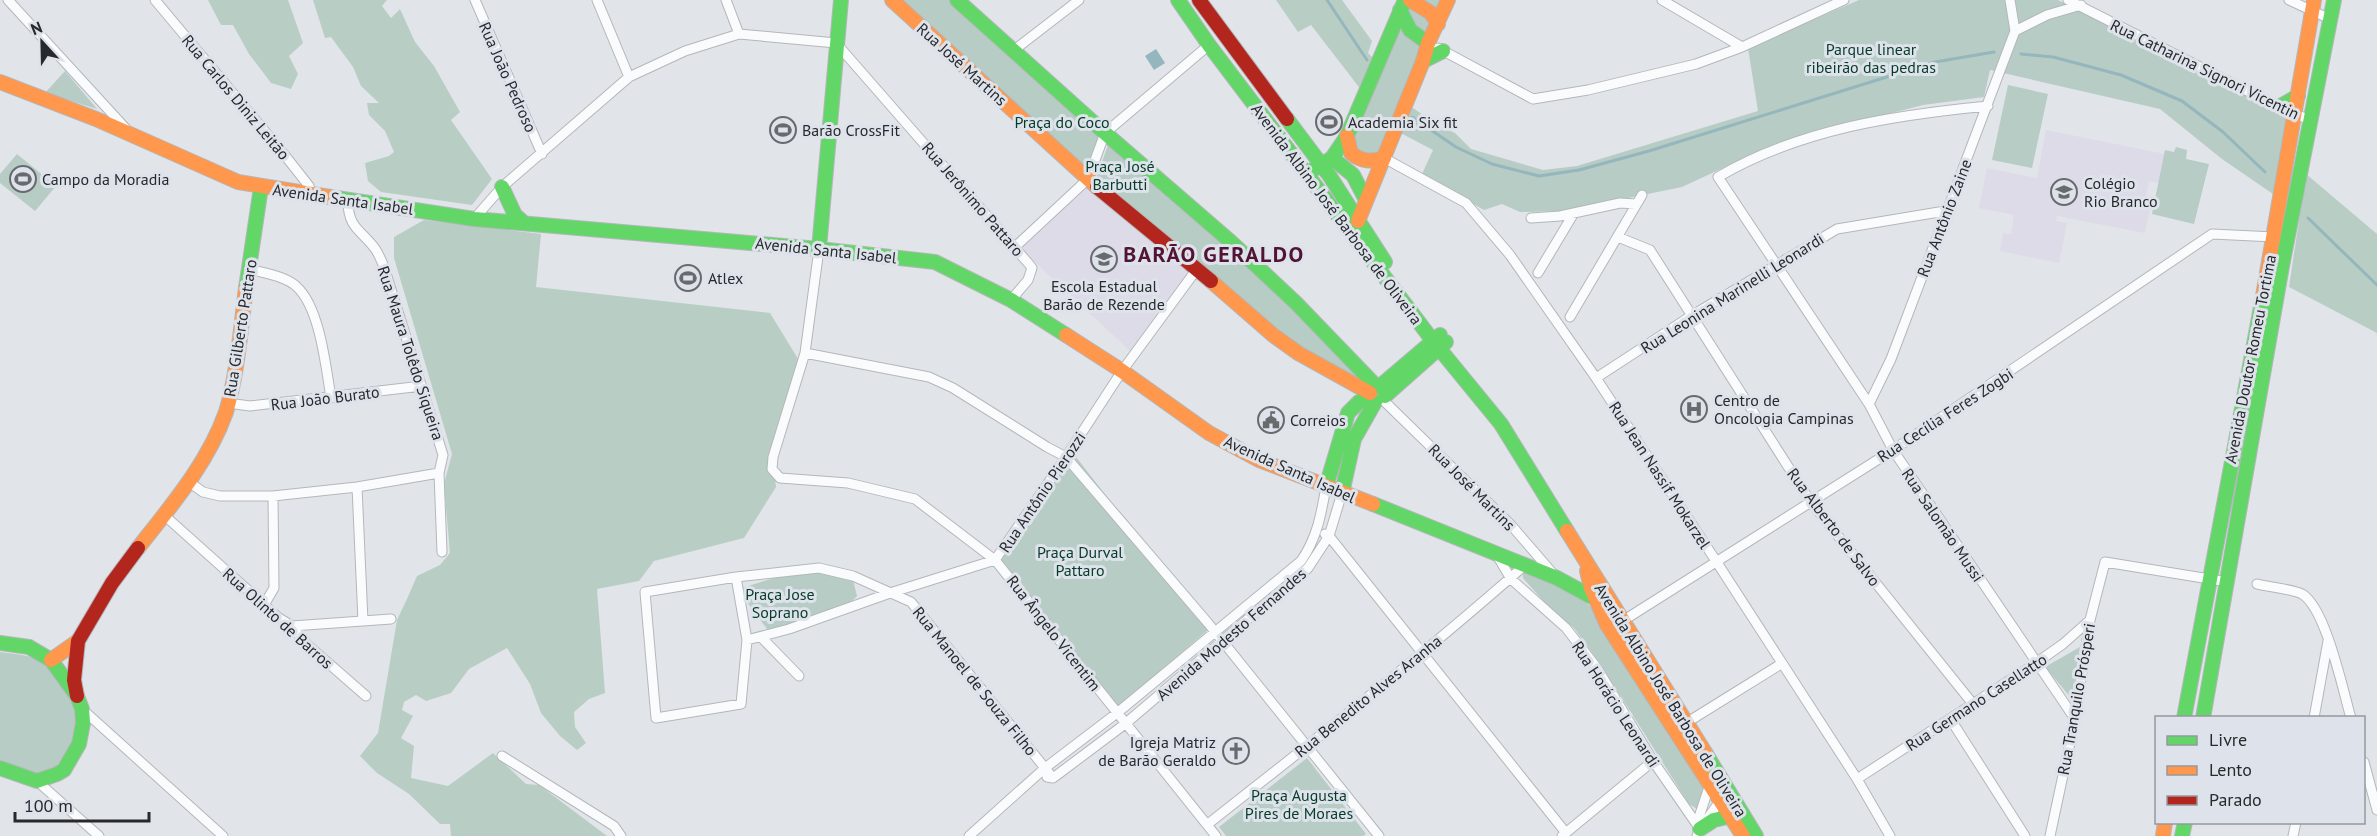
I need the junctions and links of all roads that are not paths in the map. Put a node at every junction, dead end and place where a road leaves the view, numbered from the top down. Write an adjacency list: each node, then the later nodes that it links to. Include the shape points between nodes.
1 (8, 0): 41 (street)
2 (155, 0): 51 (street, Rua Carlos Diniz Leitão, via 309,186)
3 (475, 0): 43 (street, Rua João Pedroso)
4 (597, 0): 33 (street)
5 (726, 0): 25 (street)
6 (841, 0): 27 (main road)
7 (892, 0): 47 (main road, Rua José Martins)
8 (957, 0): 30 (main road)
9 (1079, 0): 30 (street)
10 (1178, 0): 28 (main road, Avenida Albino José Barbosa de Oliveira)
11 (1198, 0): 45 (main road, Avenida Albino José Barbosa de Oliveira)
12 (1448, 0): 23 (main road)
13 (1662, 0): 29 (street)
14 (1844, 0): 29 (street)
15 (2010, 0): 24 (street, Rua Antônio Zaine)
16 (2068, 0): 20 (street, Rua Catharina Signori Vicentin)
17 (2289, 0): 21 (street)
18 (2334, 0): 22 (main road, Avenida Doutor Romeu Tortima)
19 (1403, 2): 23 (main road, via 1431,13); 26 (main road, via 1410,30); 42 (main road)
20 (2082, 3): 24 (street); 37 (street, Rua Catharina Signori Vicentin, via 2096,16)
21 (2313, 6): 22 (street); 35 (main road, Avenida Doutor Romeu Tortima)
22 (2330, 20): 39 (main road, Avenida Doutor Romeu Tortima)
23 (1438, 24): 26 (main road)
24 (2015, 31): 36 (street, Rua Antônio Zaine)
25 (740, 34): 27 (street); 33 (street, via 685,51)
26 (1428, 43): 31 (street); 32 (main road)
27 (836, 44): 64 (street, Rua Jerônimo Pattaro); 65 (main road)
28 (1209, 45): 40 (street); 46 (main road, Avenida Albino José Barbosa de Oliveira)
29 (1742, 47): 31 (street, via 1696,64 1533,99)
30 (1013, 51): 40 (main road)
31 (1443, 51): 32 (main road)
32 (1423, 61): 44 (main road)
33 (629, 77): 43 (street)
34 (0, 81): 41 (main road, Avenida Santa Isabel)
35 (2298, 96): 37 (main road); 38 (main road, Avenida Doutor Romeu Tortima)
36 (1988, 106): 57 (street, Rua Antônio Zaine); 66 (street, Rua Salomão Mussi, via 1915,113 1805,138 1718,177)
37 (2279, 107): 38 (street, Rua Catharina Signori Vicentin)
38 (2295, 113): 39 (street, Rua Catharina Signori Vicentin); 63 (main road, Avenida Doutor Romeu Tortima)
39 (2312, 121): 67 (main road, Avenida Doutor Romeu Tortima)
40 (1105, 133): 47 (street); 79 (main road, via 1232,242 1296,303)
41 (132, 135): 48 (main road, Avenida Santa Isabel, via 238,182)
42 (1347, 136): 44 (main road, via 1351,153 1363,162); 45 (main road)
43 (542, 154): 49 (street)
44 (1384, 158): 56 (main road); 77 (street, Rua Jean Nassif Mokarzel, via 1466,203 1510,255)
45 (1326, 161): 46 (main road); 55 (main road, Avenida Albino José Barbosa de Oliveira); 56 (main road, via 1348,168 1357,177)
46 (1308, 173): 52 (main road, Avenida Albino José Barbosa de Oliveira)
47 (1088, 179): 64 (street); 69 (main road, Rua José Martins)
48 (261, 187): 51 (main road, Avenida Santa Isabel); 68 (main road, Rua Gilberto Pattaro)
49 (502, 187): 60 (street); 61 (main road, via 515,215)
50 (1642, 195): 54 (street)
51 (312, 196): 53 (main road, Avenida Santa Isabel)
52 (1326, 200): 55 (main road); 74 (main road, Avenida Albino José Barbosa de Oliveira)
53 (348, 201): 60 (main road, Avenida Santa Isabel); 78 (street, Rua Maura Tolêdo Siqueira, via 348,215 376,250 384,267)
54 (1636, 204): 58 (street, via 1620,203); 62 (street)
55 (1347, 205): 56 (main road, Avenida Albino José Barbosa de Oliveira)
56 (1362, 210): 74 (main road, Avenida Albino José Barbosa de Oliveira, via 1397,280)
57 (1945, 211): 66 (street, Rua Leonina Marinelli Leonardi, via 1837,229); 82 (street, Rua Antônio Zaine, via 1894,349)
58 (1574, 213): 59 (street); 70 (street)
59 (1531, 218)
60 (474, 219): 61 (main road, Avenida Santa Isabel)
61 (524, 223): 65 (main road, Avenida Santa Isabel)
62 (1618, 237): 72 (street, Rua Alberto de Salvo, via 1650,250); 73 (street)
63 (2274, 237): 67 (main road, via 2283,239); 83 (street, Rua Cecília Feres Zogbi, via 2212,234); 104 (main road, Avenida Doutor Romeu Tortima)
64 (1015, 247): 71 (street, Rua Jerônimo Pattaro, via 1032,268 1028,280)
65 (819, 249): 71 (main road, Avenida Santa Isabel, via 935,262); 75 (street)
66 (1776, 264): 72 (street, Rua Leonina Marinelli Leonardi); 82 (street, Rua Salomão Mussi)
67 (2282, 266): 105 (main road, Avenida Doutor Romeu Tortima)
68 (249, 269): 80 (street, via 297,287 316,320); 81 (main road, Rua Gilberto Pattaro)
69 (1197, 269): 76 (street, Rua Antônio Pierozzi); 79 (main road, Rua José Martins, via 1272,335)
70 (1538, 273)
71 (1011, 300): 76 (main road, Avenida Santa Isabel)
72 (1691, 316): 77 (street, Rua Leonina Marinelli Leonardi); 91 (street, Rua Alberto de Salvo)
73 (1570, 317)
74 (1439, 342): 79 (main road, Avenida Modesto Fernandes, via 1393,373); 99 (main road, Avenida Albino José Barbosa de Oliveira, via 1476,379 1499,412 1500,424)
75 (805, 353): 84 (street, via 928,377 953,388); 97 (street, Rua Ângelo Vicentim, via 773,457 772,469 780,478 848,483 915,499)
76 (1122, 371): 84 (street, Rua Antônio Pierozzi); 88 (main road, Avenida Santa Isabel, via 1209,434 1259,460)
77 (1596, 378): 98 (street, Rua Jean Nassif Mokarzel)
78 (422, 386): 80 (street, Rua João Burato); 85 (street, Rua Maura Tolêdo Siqueira, via 443,455)
79 (1377, 394): 88 (main road, Avenida Modesto Fernandes, via 1359,402 1348,413); 89 (main road, Avenida Modesto Fernandes, via 1354,439); 102 (street, Rua José Martins, via 1511,525)
80 (331, 398): 81 (street, Rua João Burato, via 250,406)
81 (228, 403): 86 (main road, Rua Gilberto Pattaro)
82 (1869, 404): 83 (street, Rua Salomão Mussi)
83 (1893, 450): 91 (street, Rua Cecília Feres Zogbi); 125 (street, Rua Salomão Mussi)
84 (1066, 457): 97 (street, Rua Antônio Pierozzi); 116 (street)
85 (440, 473): 87 (street); 95 (street, Rua Maura Tolêdo Siqueira)
86 (189, 482): 90 (street, via 203,492 220,496); 92 (main road, Rua Gilberto Pattaro)
87 (357, 487): 90 (street); 113 (street)
88 (1326, 487): 89 (main road, Avenida Santa Isabel); 93 (street, Avenida Modesto Fernandes)
89 (1342, 493): 94 (street, Avenida Modesto Fernandes); 96 (main road, Avenida Santa Isabel)
90 (273, 496): 109 (street, via 274,588)
91 (1810, 501): 98 (street, Rua Cecília Feres Zogbi); 130 (street, Rua Alberto de Salvo)
92 (164, 515): 109 (street, Rua Olinto de Barros); 119 (main road, Rua Gilberto Pattaro, via 112,583)
93 (1318, 530): 94 (street); 116 (street, Avenida Modesto Fernandes, via 1301,561)
94 (1329, 536): 121 (street, Avenida Modesto Fernandes, via 1308,568); 123 (street)
95 (442, 552)
96 (1495, 552): 100 (main road, Avenida Santa Isabel); 103 (street, Rua Horácio Leonardi)
97 (995, 560): 107 (street, Rua Antônio Pierozzi); 131 (street, Rua Ângelo Vicentim)
98 (1716, 561): 114 (street, Rua Cecília Feres Zogbi); 126 (street, Rua Jean Nassif Mokarzel)
99 (1586, 563): 108 (main road, Avenida Albino José Barbosa de Oliveira); 110 (main road, Avenida Albino José Barbosa de Oliveira)
100 (1525, 565): 102 (main road, Avenida Santa Isabel); 103 (street, Rua Benedito Alves Aranha)
101 (736, 577): 107 (street, Rua Manoel de Souza Filho, via 819,568 853,576); 120 (street); 120 (street, Rua Manoel de Souza Filho, via 645,592 656,718 741,704)
102 (1557, 578): 108 (main road, Avenida Santa Isabel)
103 (1511, 579): 123 (street, Rua Benedito Alves Aranha); 142 (street, Rua Horácio Leonardi, via 1566,628 1597,668)
104 (2209, 579): 105 (street); 112 (street, Rua Tranquilo Prósperi, via 2105,562); 132 (main road, Avenida Doutor Romeu Tortima)
105 (2228, 582): 133 (main road, Avenida Doutor Romeu Tortima)
106 (2257, 584): 118 (street, via 2302,594 2318,613)
107 (890, 593): 117 (street, Rua Antônio Pierozzi); 145 (street, Rua Manoel de Souza Filho, via 911,602)
108 (1592, 597): 110 (main road, Avenida Santa Isabel); 150 (main road, Avenida Albino José Barbosa de Oliveira)
109 (264, 605): 115 (street, Rua Olinto de Barros)
110 (1612, 608): 114 (main road, Avenida Albino José Barbosa de Oliveira)
111 (391, 619): 113 (street)
112 (2090, 620): 125 (street, Rua Germano Casellatto); 136 (street, Rua Tranquilo Prósperi)
113 (363, 621): 115 (street)
114 (1622, 622): 138 (main road, Avenida Albino José Barbosa de Oliveira)
115 (292, 626): 128 (street, Rua Olinto de Barros, via 303,641)
116 (1214, 631): 121 (street); 131 (street, Avenida Modesto Fernandes)
117 (761, 637): 120 (street, Rua Antônio Pierozzi); 127 (street)
118 (2329, 639): 134 (street); 135 (street)
119 (78, 640): 124 (main road); 129 (main road, via 74,680)
120 (747, 640)
121 (1223, 642): 139 (street, Avenida Modesto Fernandes); 140 (street)
122 (0, 643): 124 (main road, via 30,647)
123 (1421, 653): 140 (street, Rua Benedito Alves Aranha); 156 (street)
124 (51, 660): 129 (main road)
125 (2036, 663): 130 (street, Rua Germano Casellatto); 136 (street, Rua Salomão Mussi)
126 (1781, 664): 138 (street); 148 (street, Rua Jean Nassif Mokarzel)
127 (798, 676)
128 (366, 696)
129 (80, 702): 149 (main road, via 81,740 68,764 57,774); 158 (street)
130 (1973, 704): 137 (street, Rua Germano Casellatto)
131 (1117, 713): 139 (street, Rua Ângelo Vicentim); 145 (street, Avenida Modesto Fernandes)
132 (2184, 716)
133 (2203, 716)
134 (2314, 716)
135 (2351, 716)
136 (2075, 719): 167 (street, Rua Tranquilo Prósperi)
137 (1951, 720): 148 (street, Rua Germano Casellatto); 166 (street)
138 (1686, 723): 151 (main road, Avenida Albino José Barbosa de Oliveira)
139 (1125, 724): 147 (street, Avenida Modesto Fernandes); 154 (street, Rua Ângelo Vicentim)
140 (1308, 746): 154 (street, Rua Benedito Alves Aranha); 162 (street)
141 (502, 756): 159 (street, via 614,826)
142 (1653, 761): 155 (street, Rua Horácio Leonardi); 156 (street)
143 (2365, 766): 152 (street)
144 (0, 768): 149 (main road)
145 (1045, 768): 146 (street, Avenida Modesto Fernandes); 147 (street, Rua Manoel de Souza Filho)
146 (1036, 778): 147 (street); 160 (street, Avenida Modesto Fernandes)
147 (1053, 778)
148 (1857, 779): 165 (street, Rua Jean Nassif Mokarzel)
149 (37, 782): 157 (street)
150 (1710, 784): 151 (main road, Avenida Albino José Barbosa de Oliveira); 155 (street, via 1699,818)
151 (1724, 795): 153 (main road, Avenida Albino José Barbosa de Oliveira); 155 (street); 164 (main road, Avenida Albino José Barbosa de Oliveira)
152 (2377, 810)
153 (1731, 816): 155 (main road, via 1714,820); 163 (main road, Avenida Albino José Barbosa de Oliveira)
154 (1208, 824): 161 (street, Rua Ângelo Vicentim)
155 (1699, 832)
156 (1564, 834)
157 (99, 836)
158 (223, 836)
159 (621, 836)
160 (969, 836)
161 (1216, 836)
162 (1379, 836)
163 (1743, 836)
164 (1756, 836)
165 (1890, 836)
166 (2025, 836)
167 (2050, 836)

